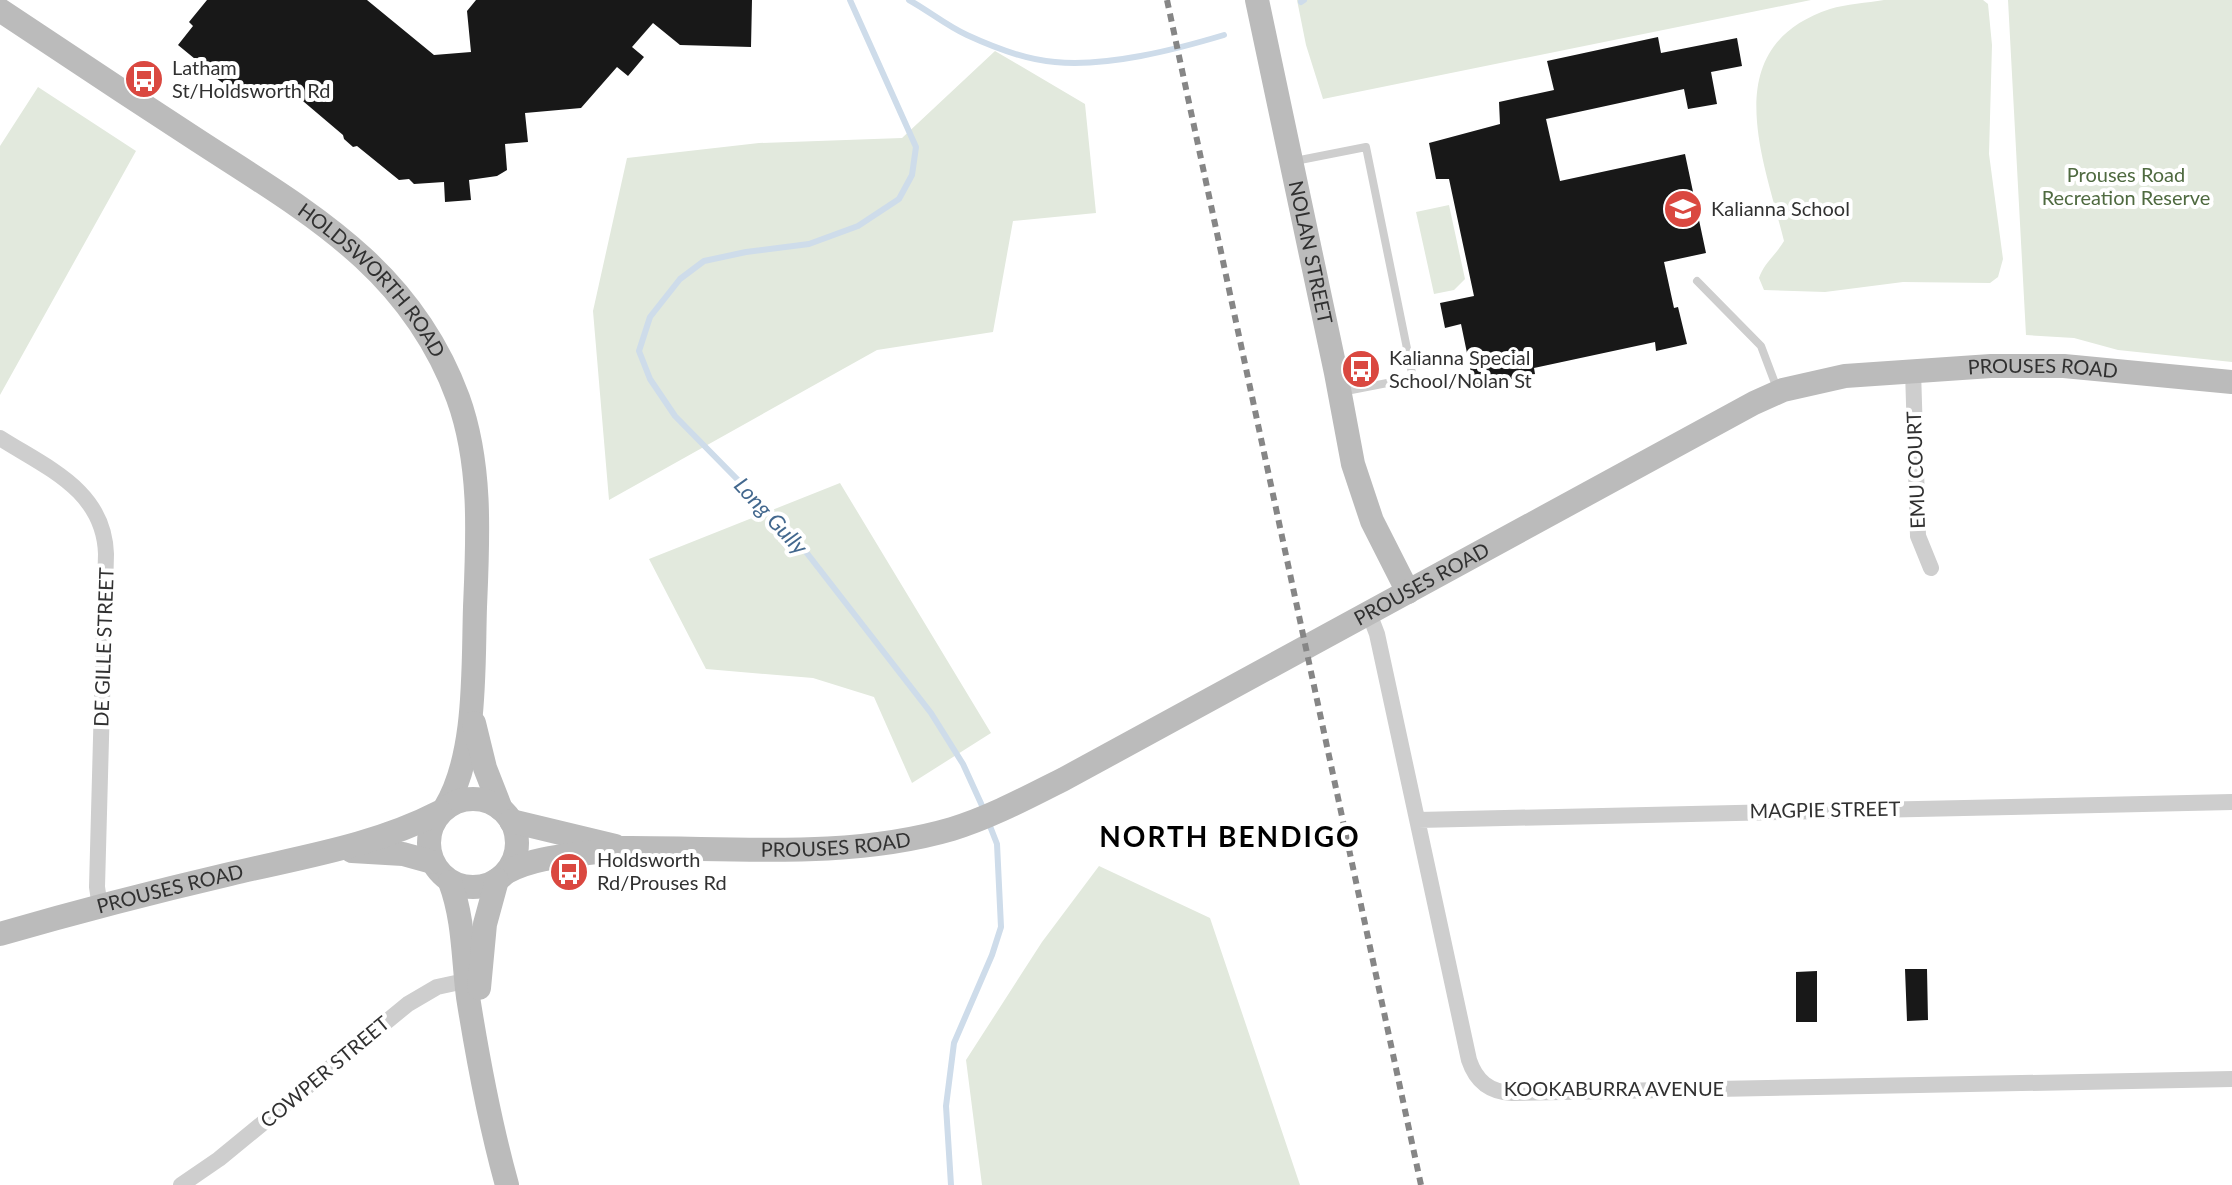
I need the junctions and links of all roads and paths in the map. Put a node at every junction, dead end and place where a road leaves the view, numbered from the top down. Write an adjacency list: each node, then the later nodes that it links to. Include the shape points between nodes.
1 (1257, 0): 3 (street, NOLAN STREET)
2 (0, 10): 13 (street, HOLDSWORTH ROAD, via 331,229 370,262 414,314 458,399 472,459 477,563)
3 (1291, 162): 8 (street, NOLAN STREET); 8 (lane, via 1366,147 1413,378)
4 (1697, 281): 7 (lane, via 1761,346)
5 (1913, 370): 6 (street, PROUSES ROAD, via 2064,366); 7 (street, PROUSES ROAD, via 1845,376); 10 (street, EMU COURT, via 1918,536)
6 (2232, 382)
7 (1778, 391): 11 (street, PROUSES ROAD)
8 (1340, 392): 11 (street, NOLAN STREET, via 1364,502)
9 (0, 438): 23 (street, DE GILLE STREET, via 80,491 104,530)
10 (1931, 568)
11 (1408, 592): 12 (street, PROUSES ROAD)
12 (1369, 613): 17 (street, KOOKABURRA AVENUE); 18 (street, PROUSES ROAD, via 1064,779 974,821 852,847)
13 (471, 709): 15 (street, HOLDSWORTH ROAD, via 461,775); 16 (street, HOLDSWORTH ROAD, via 485,768)
14 (2232, 802): 17 (street, MAGPIE STREET)
15 (443, 810): 16 (street, via 473,799); 19 (street, PROUSES ROAD); 20 (street, via 428,836)
16 (506, 815): 18 (street, PROUSES ROAD); 21 (street, via 517,847)
17 (1418, 820): 26 (street, KOOKABURRA AVENUE, via 1469,1060 1479,1080 1497,1091)
18 (621, 848): 21 (street, PROUSES ROAD, via 537,860)
19 (341, 850): 20 (street, PROUSES ROAD, via 403,854); 23 (street, PROUSES ROAD)
20 (432, 862): 22 (street)
21 (502, 876): 22 (street, via 474,888); 25 (street)
22 (450, 882): 25 (street)
23 (100, 907): 24 (street, PROUSES ROAD)
24 (0, 934)
25 (473, 980): 27 (street, COWPER STREET, via 437,987 408,1004); 28 (street, via 480,1059)
26 (2232, 1079)
27 (181, 1185)
28 (507, 1185)

